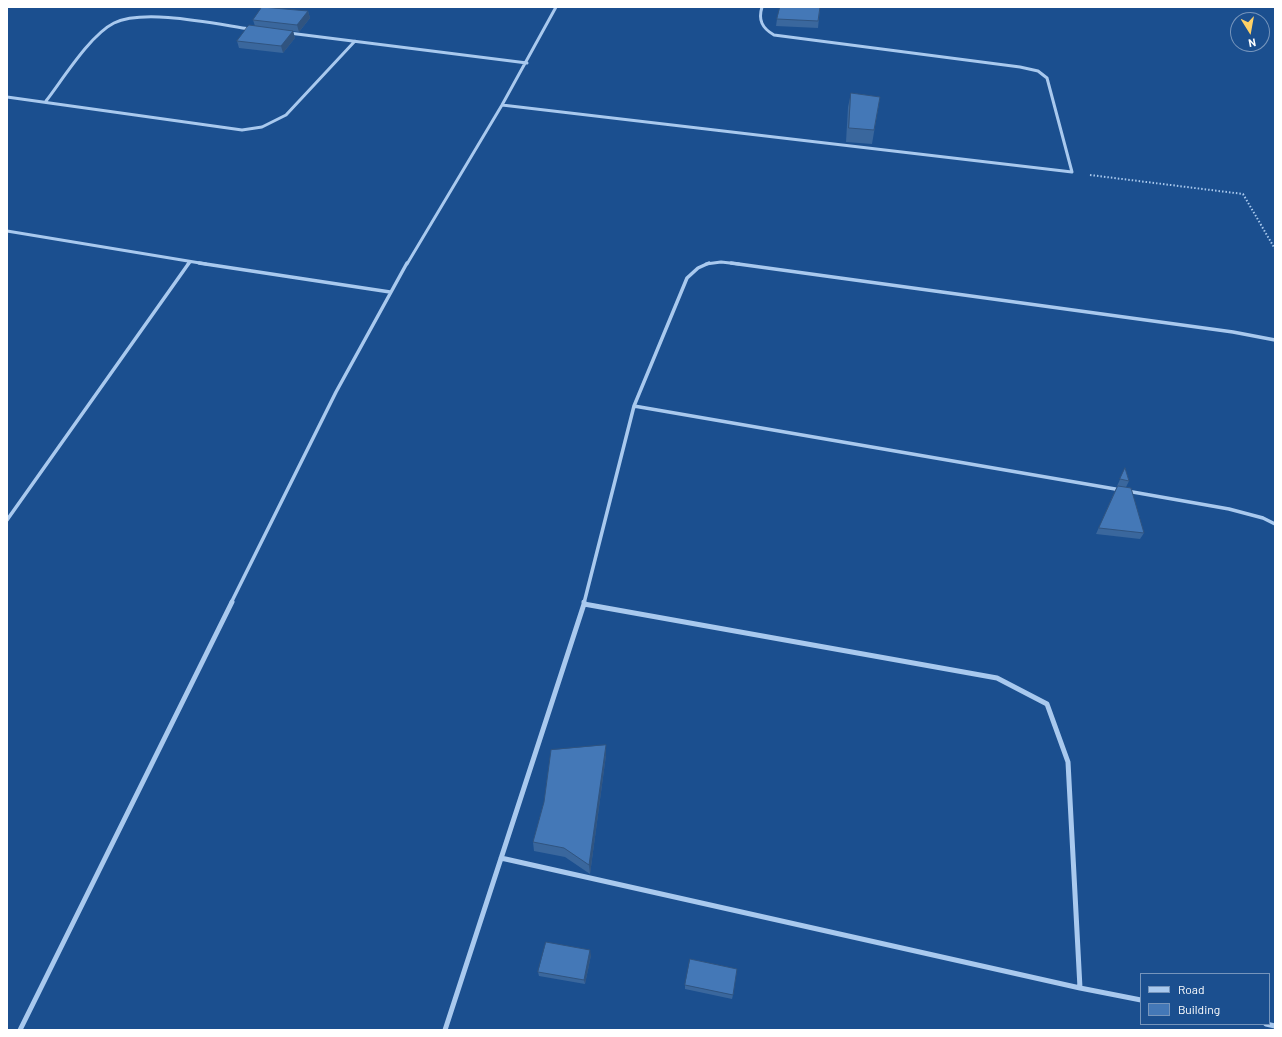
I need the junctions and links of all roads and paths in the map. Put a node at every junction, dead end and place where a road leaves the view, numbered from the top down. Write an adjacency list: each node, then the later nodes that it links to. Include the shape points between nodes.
1 (556, 7): 6 (street)
2 (762, 7): 10 (street, via 760,22 765,30 774,35 1020,67 1043,73 1047,78)
3 (254, 29): 8 (street, via 152,16 114,22 98,35)
4 (285, 33): 5 (street)
5 (355, 41): 6 (street); 8 (street, via 286,115 262,127 242,130)
6 (526, 63): 9 (street)
7 (7, 97): 8 (street)
8 (46, 101)
9 (502, 105): 10 (street); 14 (street)
10 (1072, 172): 12 (path, via 1243,194)
11 (7, 231): 13 (street)
12 (1275, 248)
13 (190, 262): 14 (street); 17 (street)
14 (390, 292): 23 (street, via 333,400)
15 (1275, 340): 16 (street, via 1233,332 712,262 703,265 687,278)
16 (634, 406): 18 (street, via 1229,509); 19 (street)
17 (7, 520)
18 (1275, 524)
19 (584, 604): 20 (street); 21 (street, via 997,678 1047,704 1068,762)
20 (501, 858): 21 (street); 24 (street)
21 (1080, 988): 22 (street)
22 (1140, 1000)
23 (20, 1030)
24 (445, 1030)

